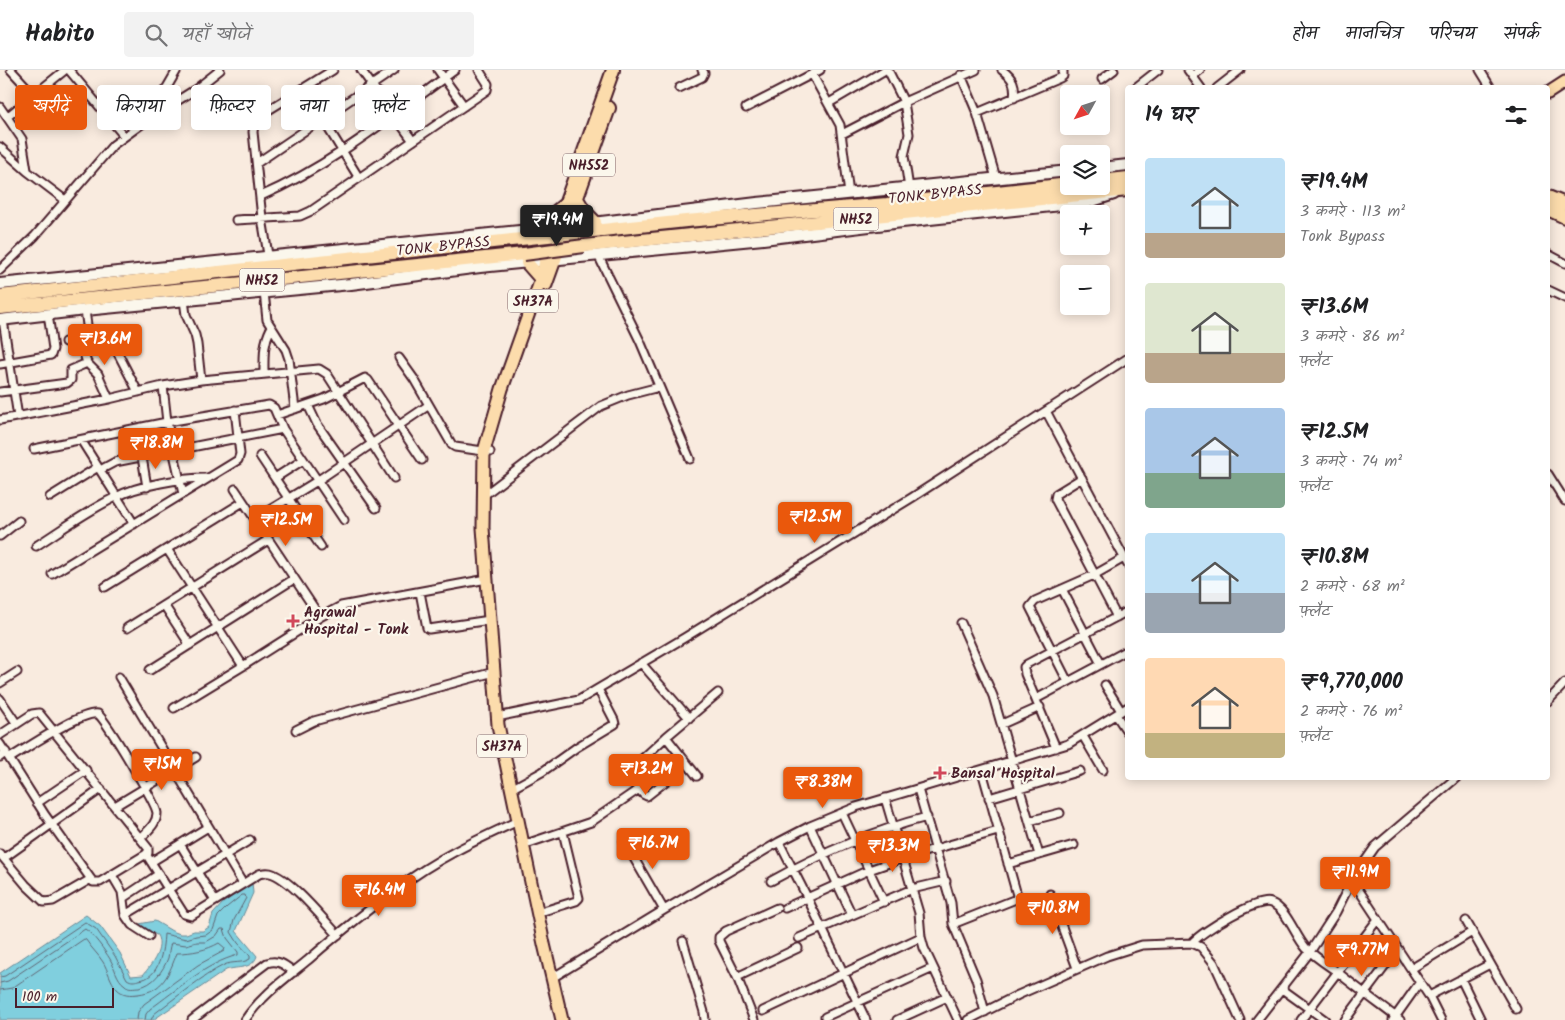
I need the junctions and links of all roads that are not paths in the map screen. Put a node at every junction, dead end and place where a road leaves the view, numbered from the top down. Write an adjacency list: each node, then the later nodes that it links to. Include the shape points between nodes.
1 (11, 70): 31 (street)
2 (65, 70): 32 (street)
3 (69, 70): 60 (street)
4 (177, 70): 33 (street)
5 (220, 70): 43 (street)
6 (333, 70): 34 (street)
7 (361, 70): 35 (street)
8 (394, 70): 35 (street)
9 (438, 70): 28 (street)
10 (455, 70): 28 (street)
11 (479, 70): 48 (street, via 487,90)
12 (613, 70): 82 (highway, NH552)
13 (622, 70): 79 (highway, NH552)
14 (702, 70): 40 (street, via 702,77)
15 (820, 70): 26 (street)
16 (887, 70): 45 (street); 47 (street)
17 (976, 70): 27 (street)
18 (1002, 70): 44 (street, via 1014,82)
19 (1063, 70): 44 (street, via 1060,78)
20 (1114, 70): 29 (street)
21 (1158, 70): 36 (street)
22 (1200, 70): 25 (street)
23 (1240, 70): 38 (street)
24 (1480, 70): 39 (street)
25 (1190, 73): 37 (street)
26 (812, 74): 47 (street); 50 (street)
27 (961, 76): 45 (street); 52 (street)
28 (444, 78): 41 (street); 48 (street)
29 (1102, 79)
30 (1565, 82): 42 (main road)
31 (25, 85)
32 (46, 85)
33 (169, 85)
34 (309, 85)
35 (372, 85)
36 (1139, 85)
37 (1198, 85)
38 (1221, 85)
39 (1490, 85)
40 (679, 88)
41 (425, 91)
42 (1550, 92)
43 (181, 98)
44 (1014, 98): 52 (street)
45 (904, 102): 59 (street); 74 (street, via 909,134 904,156)
46 (281, 103): 64 (street, via 257,119 254,125)
47 (829, 103): 59 (street)
48 (464, 106): 61 (street)
49 (0, 107): 53 (street)
50 (746, 108)
51 (15, 110): 53 (street)
52 (977, 112): 70 (street)
53 (7, 117): 67 (street, via 22,139)
54 (133, 130): 60 (street)
55 (307, 130): 64 (street)
56 (328, 130): 63 (street)
57 (371, 130): 63 (street)
58 (404, 130): 61 (street)
59 (842, 134): 76 (street)
60 (124, 136): 80 (street, via 102,156)
61 (412, 141): 69 (street)
62 (0, 148): 67 (street)
63 (341, 151): 69 (street); 77 (street, via 290,183)
64 (257, 163): 77 (street)
65 (1125, 165): 66 (street)
66 (1110, 167)
67 (27, 171): 80 (street)
68 (1060, 172): 70 (street)
69 (359, 178): 85 (street, via 306,214)
70 (996, 178): 74 (street)
71 (1125, 178): 72 (highway)
72 (1110, 179)
73 (1060, 185): 101 (highway, NH52, bridge, via 686,221)
74 (909, 188): 76 (street)
75 (1124, 191): 90 (street, via 1089,202); 93 (highway, TONK BYPASS / NH52, bridge, via 584,246)
76 (849, 194): 87 (street)
77 (261, 196): 85 (street)
78 (1550, 198): 81 (highway)
79 (577, 199): 87 (highway); 88 (highway, NH552)
80 (65, 200): 96 (street, via 35,236)
81 (1565, 204)
82 (565, 205): 88 (highway, NH552); 89 (highway)
83 (1550, 213): 84 (highway)
84 (1565, 217)
85 (262, 218): 86 (street); 92 (street)
86 (236, 220)
87 (595, 222): 88 (street)
88 (563, 226): 89 (street); 94 (highway, NH552)
89 (535, 229): 92 (street)
90 (598, 255): 94 (street); 122 (street)
91 (1550, 255): 95 (street)
92 (268, 256): 98 (street)
93 (525, 258): 94 (street); 97 (highway); 100 (street, via 351,284); 106 (highway, TONK BYPASS / NH52)
94 (550, 260): 97 (main road, SH37A); 144 (main road, SH37A)
95 (1565, 263)
96 (0, 270)
97 (540, 279): 144 (main road, SH37A, via 502,389)
98 (0, 284)
99 (1550, 291): 102 (street)
100 (264, 292): 103 (street); 107 (street)
101 (0, 296)
102 (1564, 296)
103 (184, 300): 104 (street); 120 (street, via 197,344)
104 (85, 310): 105 (street); 110 (street)
105 (48, 314): 106 (street); 115 (street, via 51,355)
106 (1, 316): 115 (street)
107 (271, 328): 118 (street, via 286,350); 119 (street, via 266,340)
108 (122, 336): 109 (street)
109 (110, 338): 110 (street); 125 (street)
110 (89, 340): 111 (street)
111 (80, 341): 112 (street); 116 (street)
112 (65, 342)
113 (399, 358): 129 (street)
114 (1125, 360): 132 (street)
115 (10, 362): 117 (street); 123 (street)
116 (88, 363): 123 (street, via 71,370 71,380 67,383); 127 (street, via 98,374)
117 (0, 364)
118 (291, 371): 119 (street); 126 (street, via 320,369 327,374); 130 (street)
119 (264, 374): 120 (street)
120 (201, 380): 121 (street)
121 (163, 386): 125 (street); 136 (street)
122 (659, 387): 147 (street); 163 (street, via 628,394 601,406)
123 (14, 390): 124 (street); 134 (street)
124 (0, 392)
125 (138, 392): 127 (street)
126 (338, 393): 128 (street); 137 (street, via 365,378); 141 (street)
127 (109, 399): 134 (street)
128 (308, 405): 130 (street); 150 (street, via 317,424)
129 (429, 405): 137 (street); 144 (street, via 452,445)
130 (295, 409): 133 (street)
131 (235, 410): 133 (street, via 270,405); 136 (street); 139 (street)
132 (1046, 411): 156 (street); 200 (street, via 913,497)
133 (277, 415): 138 (street)
134 (18, 417): 135 (street)
135 (0, 420)
136 (167, 422): 140 (street); 143 (street)
137 (398, 425): 141 (street); 149 (street)
138 (283, 429): 139 (street); 148 (street)
139 (239, 439): 143 (street); 153 (street, via 238,460)
140 (81, 440): 142 (street); 151 (street)
141 (371, 443): 150 (street); 155 (street)
142 (34, 449)
143 (174, 451): 146 (street); 157 (street)
144 (487, 452): 163 (main road, SH37A)
145 (260, 456): 154 (street)
146 (142, 457): 151 (street); 159 (street)
147 (690, 459)
148 (303, 460): 154 (street); 158 (street)
149 (422, 460)
150 (344, 462): 158 (street); 168 (street)
151 (99, 468): 162 (street); 164 (street)
152 (1550, 477): 166 (street)
153 (207, 478): 157 (street); 161 (street)
154 (275, 478): 165 (street)
155 (394, 478)
156 (1082, 478): 178 (street); 181 (street, via 1055,496)
157 (180, 480): 159 (street); 161 (street)
158 (317, 481): 165 (street); 170 (street)
159 (147, 487): 162 (street)
160 (235, 489): 167 (street)
161 (183, 494): 172 (street)
162 (116, 496): 172 (street); 175 (street)
163 (483, 496): 183 (main road, SH37A)
164 (50, 497)
165 (289, 498): 169 (street); 176 (street)
166 (1565, 501)
167 (243, 502): 169 (street); 177 (street)
168 (376, 508)
169 (255, 520): 174 (street)
170 (344, 520)
171 (19, 521): 173 (street)
172 (134, 524): 180 (street)
173 (0, 536)
174 (268, 540): 182 (street); 184 (street)
175 (36, 546)
176 (321, 547)
177 (167, 549): 184 (street); 185 (street)
178 (1125, 560)
179 (1125, 562): 181 (street)
180 (52, 574)
181 (1094, 575): 186 (street); 191 (street)
182 (294, 579): 190 (street); 195 (street)
183 (487, 579): 187 (street); 192 (main road, SH37A)
184 (192, 587): 188 (street); 195 (street)
185 (105, 588)
186 (1062, 590): 196 (street); 198 (street, via 1030,606)
187 (420, 592): 190 (street, via 341,606); 192 (street, via 429,630)
188 (164, 605): 194 (street); 197 (street)
189 (1125, 613): 191 (street)
190 (320, 617): 202 (street)
191 (1117, 617): 196 (street)
192 (490, 620): 205 (main road, SH37A)
193 (961, 623): 222 (street)
194 (127, 628)
195 (218, 628): 197 (street); 202 (street)
196 (1084, 633): 198 (street); 201 (street)
197 (190, 645): 203 (street)
198 (1052, 650): 207 (street); 214 (street, via 1024,667)
199 (1125, 652): 201 (street)
200 (641, 663): 211 (street); 220 (street)
201 (1101, 664): 207 (street)
202 (243, 666): 217 (street)
203 (150, 670)
204 (17, 672): 208 (street)
205 (494, 672): 219 (main road, SH37A); 224 (street, via 314,721)
206 (119, 677): 236 (street)
207 (1068, 682): 214 (street)
208 (0, 683)
209 (1565, 683): 215 (street)
210 (1105, 685): 218 (street)
211 (598, 689): 219 (street, via 579,700); 246 (street, via 615,724)
212 (718, 693): 220 (street)
213 (0, 699): 221 (street)
214 (1036, 699): 216 (street)
215 (1550, 699)
216 (1040, 707): 222 (street); 230 (street)
217 (174, 708)
218 (1121, 711): 223 (street); 227 (street)
219 (497, 717): 246 (main road, SH37A)
220 (689, 718): 228 (street)
221 (17, 724): 225 (street, via 32,714 39,714); 226 (street)
222 (1002, 724): 233 (street)
223 (1125, 724)
224 (296, 730)
225 (53, 732): 231 (street); 234 (street); 242 (street, via 89,714 98,714)
226 (0, 735)
227 (1083, 736): 230 (street); 235 (street)
228 (666, 737): 240 (street); 243 (street, via 628,772)
229 (0, 744): 231 (street)
230 (1056, 748): 233 (street)
231 (6, 756): 250 (street)
232 (196, 757): 236 (street)
233 (1012, 761): 237 (street); 244 (street)
234 (86, 770): 245 (street); 250 (street)
235 (1104, 770)
236 (174, 771): 242 (street); 258 (street)
237 (982, 771): 247 (street); 249 (street)
238 (1080, 771): 244 (street)
239 (675, 774): 243 (street, via 647,796)
240 (697, 776)
241 (1454, 780): 286 (street, via 1375,847)
242 (146, 788): 251 (street); 263 (street, via 157,814 155,822)
243 (638, 788): 262 (street, via 597,818)
244 (1020, 788): 249 (street); 256 (street)
245 (101, 789): 251 (street); 257 (street)
246 (511, 789): 255 (main road, SH37A)
247 (918, 789): 248 (street); 254 (street)
248 (885, 798): 252 (street); 260 (street)
249 (989, 798): 261 (street)
250 (37, 803): 257 (street)
251 (115, 806): 263 (street)
252 (842, 813): 259 (street); 265 (street)
253 (1060, 813): 256 (street)
254 (927, 817): 260 (street); 271 (street)
255 (518, 821): 269 (main road, SH37A); 307 (street, via 448,856 399,887)
256 (1029, 821): 274 (street)
257 (51, 824): 275 (street); 285 (street)
258 (208, 826): 268 (street); 276 (street)
259 (810, 826): 267 (street); 273 (street)
260 (894, 826): 265 (street); 277 (street)
261 (998, 831): 271 (street); 279 (street)
262 (563, 832): 269 (street); 299 (street, via 579,898)
263 (140, 838): 272 (street, via 149,850)
264 (250, 840): 276 (street)
265 (855, 841): 273 (street); 281 (street)
266 (624, 842): 298 (street)
267 (779, 842): 280 (street); 298 (street)
268 (180, 844): 278 (street); 282 (street)
269 (523, 845): 299 (main road, SH37A)
270 (1074, 845): 274 (street)
271 (936, 848): 277 (street); 288 (street)
272 (146, 854): 278 (street); 284 (street)
273 (824, 855): 280 (street); 290 (street)
274 (1039, 855): 279 (street)
275 (2, 856): 285 (street, via 44,902 53,901)
276 (226, 856): 282 (street); 289 (street)
277 (903, 858): 281 (street); 292 (street)
278 (151, 862): 283 (street)
279 (1008, 864): 304 (street, via 1016,899)
280 (793, 869): 287 (street); 294 (street)
281 (869, 870): 290 (street); 297 (street)
282 (197, 872): 291 (street); 296 (street)
283 (159, 874): 291 (street); 295 (street)
284 (112, 875): 285 (street, via 97,883); 295 (street, via 121,888)
285 (91, 879)
286 (1352, 880): 302 (street); 315 (street)
287 (771, 881)
288 (946, 881): 292 (street); 304 (street)
289 (243, 884): 296 (street); 307 (street, via 258,874 272,873 292,887)
290 (837, 884): 294 (street); 301 (street)
291 (168, 890): 296 (street, via 188,916); 300 (street)
292 (912, 890): 297 (street); 309 (street, via 921,922)
293 (1050, 894): 318 (street)
294 (807, 897): 305 (street); 323 (street, via 718,937)
295 (122, 898): 300 (street)
296 (215, 901)
297 (884, 902): 301 (street)
298 (664, 910): 324 (street)
299 (537, 913): 324 (main road, SH37A)
300 (126, 915): 308 (street, via 132,924)
301 (852, 915): 305 (street)
302 (1378, 919): 314 (street); 322 (street)
303 (1466, 921): 306 (street)
304 (953, 924): 335 (street, via 976,979)
305 (822, 928): 310 (street); 321 (street)
306 (1472, 932): 316 (street); 319 (street)
307 (338, 935): 320 (street)
308 (149, 936)
309 (920, 937): 317 (street); 321 (street)
310 (799, 938)
311 (684, 941): 342 (street)
312 (1192, 943): 315 (street, via 1206,930 1264,902 1277,906); 318 (street, via 1142,944); 348 (street, via 1201,947 1214,963)
313 (798, 948): 323 (street)
314 (1398, 949): 319 (street); 328 (street)
315 (1310, 952): 322 (street); 327 (street)
316 (1490, 964): 325 (street); 333 (street)
317 (933, 968): 330 (street); 331 (street)
318 (1078, 968): 335 (street)
319 (1411, 969): 326 (street)
320 (294, 972): 339 (street, via 279,961 266,963); 340 (street)
321 (843, 972): 331 (street); 334 (street)
322 (1337, 972): 328 (street); 332 (street)
323 (737, 977): 343 (street)
324 (552, 978): 341 (main road, SH37A)
325 (1461, 979): 329 (street); 353 (street)
326 (1420, 982): 329 (street); 337 (street)
327 (1282, 989): 332 (street); 349 (street)
328 (1365, 994): 337 (street); 352 (street)
329 (1429, 996): 338 (street)
330 (947, 997): 345 (street); 346 (street)
331 (858, 1002): 336 (street); 344 (street)
332 (1310, 1008): 350 (street); 351 (street)
333 (1516, 1009)
334 (763, 1011)
335 (984, 1012): 347 (street)
336 (825, 1017)
337 (1396, 1019)
338 (1440, 1019)
339 (192, 1020)
340 (245, 1020)
341 (562, 1020)
342 (705, 1020)
343 (754, 1020)
344 (866, 1020)
345 (898, 1020)
346 (958, 1020)
347 (968, 1020)
348 (1240, 1020)
349 (1257, 1020)
350 (1301, 1020)
351 (1325, 1020)
352 (1345, 1020)
353 (1481, 1020)

